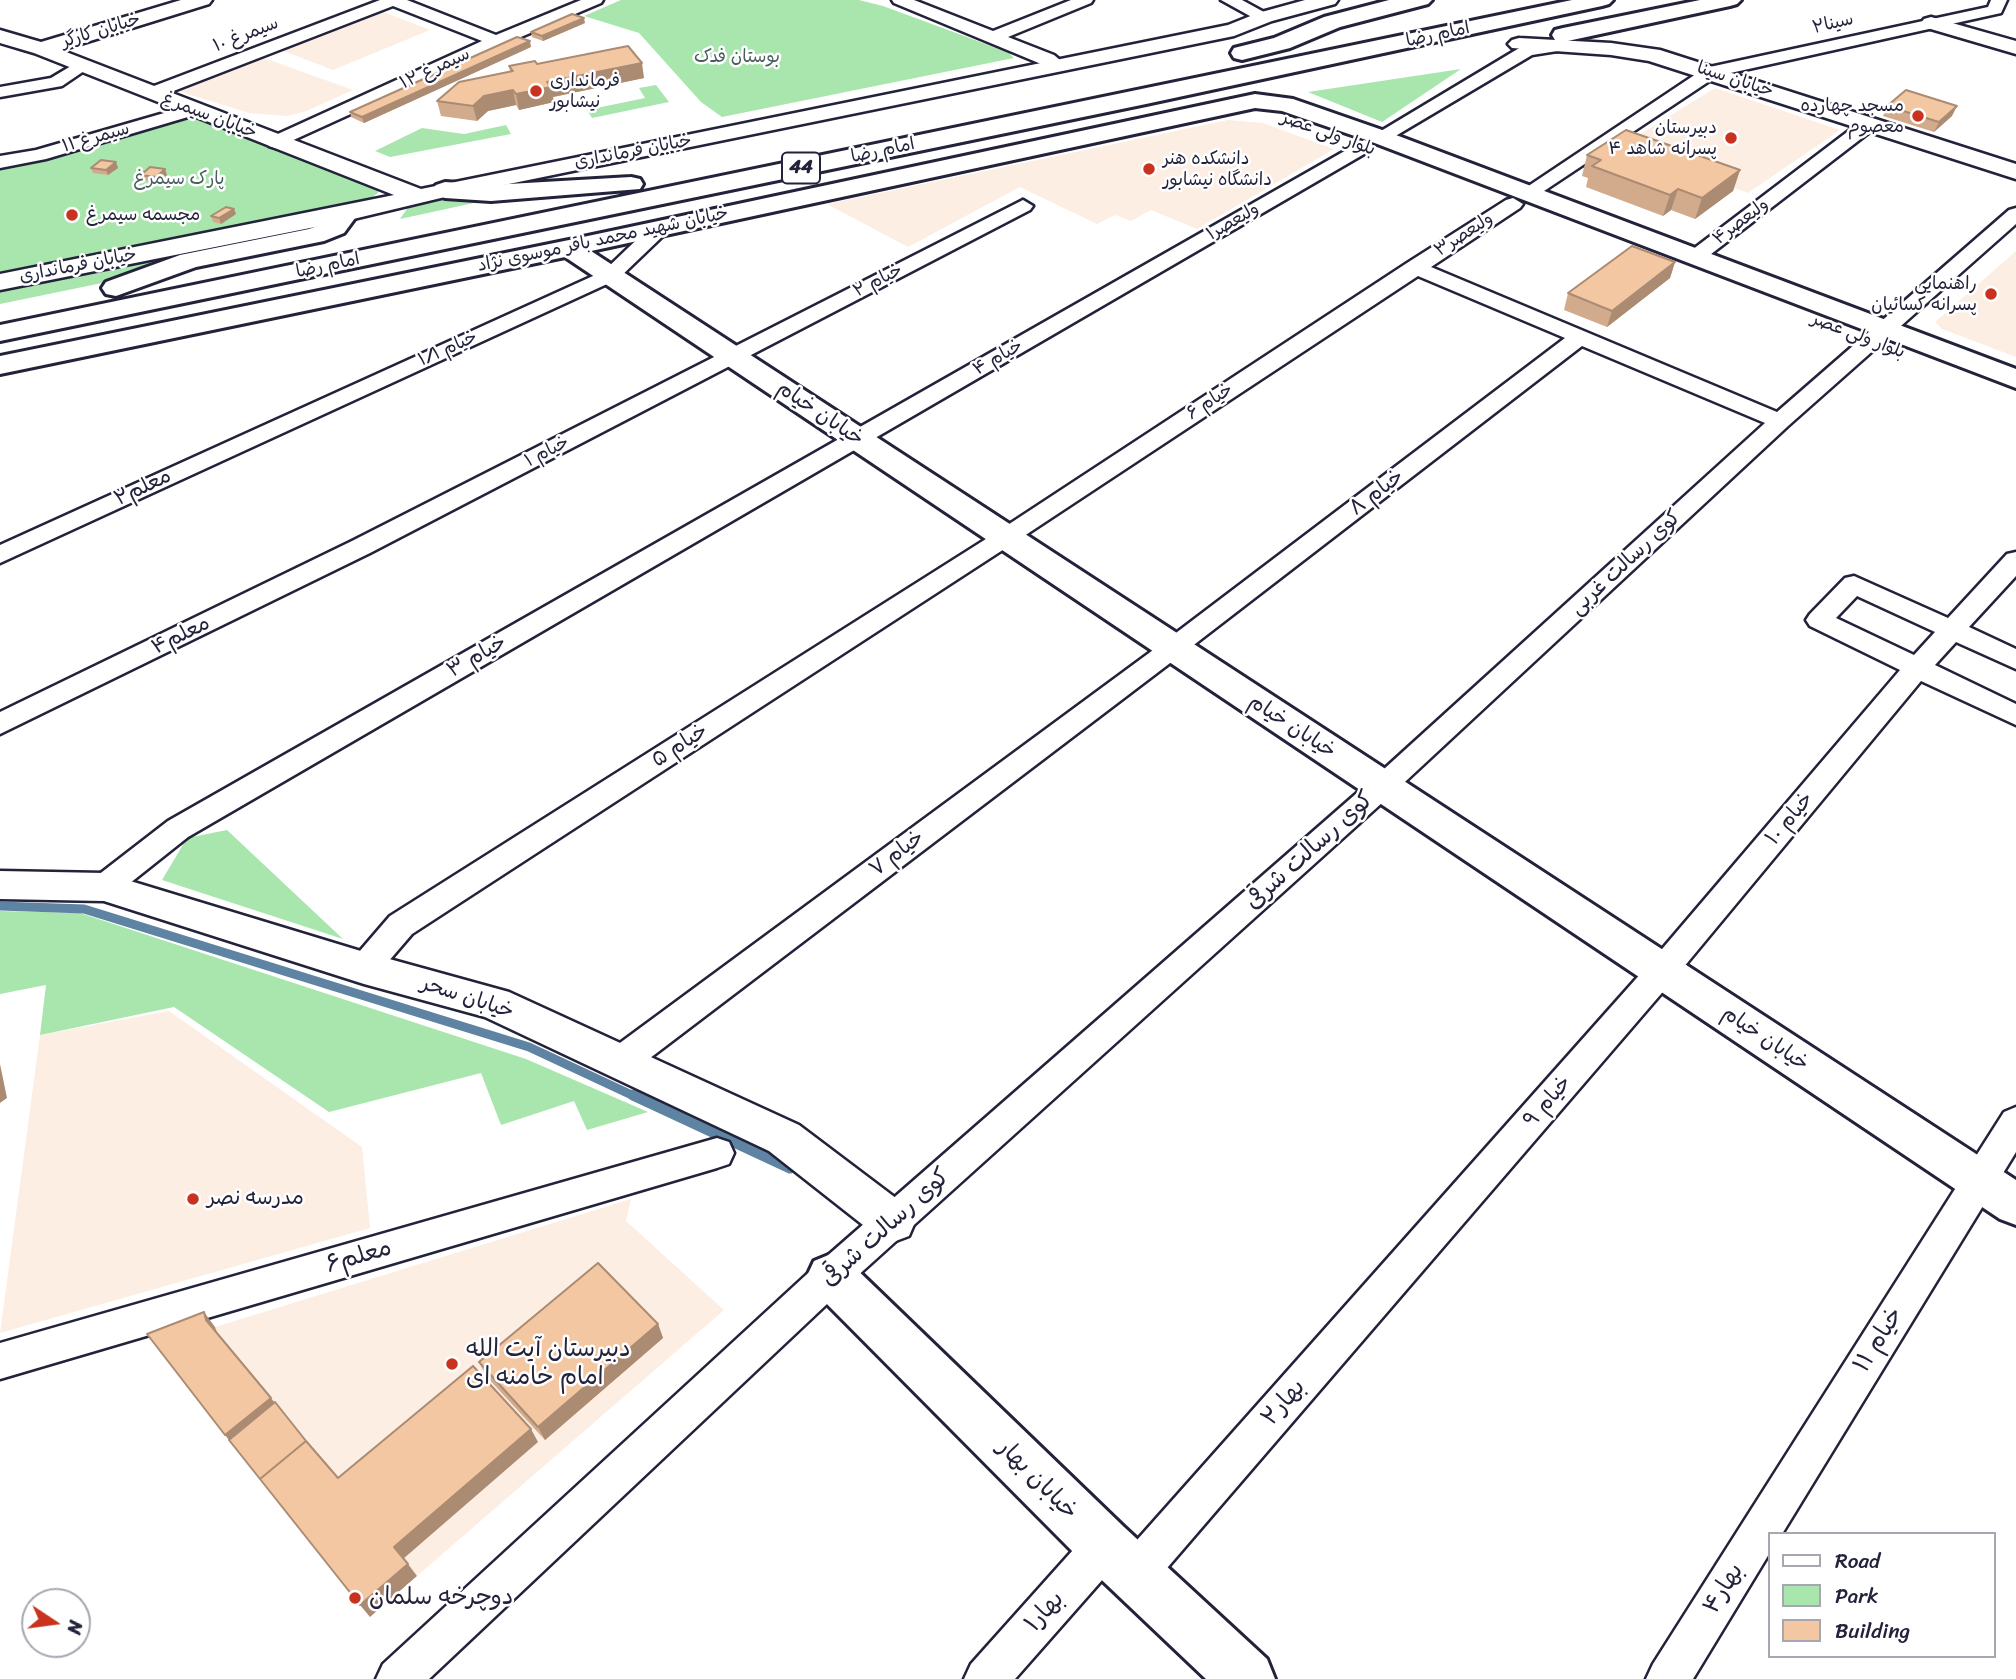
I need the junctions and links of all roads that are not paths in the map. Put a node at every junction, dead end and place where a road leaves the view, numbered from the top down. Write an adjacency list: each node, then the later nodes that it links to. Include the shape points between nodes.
1 (202, 0): 22 (street, خیابان کارگر)
2 (393, 0): 18 (street); 31 (street, سیمرغ ۱۰)
3 (595, 0): 18 (street, سیمرغ ۱۲)
4 (900, 0): 17 (street)
5 (1085, 0): 17 (street)
6 (1229, 0): 13 (street)
7 (1328, 0): 13 (street, خیابان فرمانداری)
8 (1421, 0): 29 (main road, via 1332,22)
9 (1529, 0): 29 (main road, امام رضا / 44)
10 (1602, 0): 29 (main road, امام رضا / 44)
11 (1730, 0): 14 (main road)
12 (1999, 0): 15 (street, سینا۲, via 1995,10)
13 (1265, 16): 26 (street, خیابان فرمانداری, via 1234,30)
14 (1643, 18): 19 (main road); 24 (street, via 1629,30 1632,39)
15 (1931, 23): 21 (street); 28 (street, سینا۲)
16 (0, 36): 22 (street, خیابان سیمرغ)
17 (990, 38): 26 (street)
18 (496, 41): 36 (street, سیمرغ ۱۲)
19 (1519, 44): 20 (street, خیابان سینا); 23 (main road)
20 (1564, 45): 24 (street, خیابان سینا); 35 (street, ولیعصر۱, via 1527,51)
21 (2016, 48)
22 (41, 49): 25 (street, خیابان سیمرغ)
23 (1486, 51)
24 (1652, 55): 28 (street, خیابان سینا)
25 (81, 65): 30 (street, via 56,82); 31 (street, خیابان سیمرغ)
26 (1058, 66): 40 (street, خیابان فرمانداری)
27 (1375, 70): 29 (main road)
28 (1711, 72): 34 (street, خیابان سینا); 42 (street, ولیعصر۳)
29 (1136, 90): 39 (main road, امام رضا / 44); 55 (main road, امام رضا / 44)
30 (0, 92)
31 (152, 93): 32 (street, خیابان سیمرغ)
32 (192, 110): 36 (street, خیابان سیمرغ); 37 (street, سیمرغ ۱۱)
33 (1205, 111): 35 (main road, بلوار ولی عصر, via 1277,114); 46 (main road, خیابان شهید محمد باقر موسوی نژاد)
34 (1869, 124): 38 (street, خیابان سینا); 48 (street, ولیعصر۴)
35 (1372, 141): 42 (main road, بلوار ولی عصر); 51 (street, ولیعصر۱)
36 (276, 142): 41 (street, خیابان سیمرغ)
37 (0, 162)
38 (2016, 172)
39 (640, 183): 40 (main road, via 491,193); 53 (main road, امام رضا / 44)
40 (445, 190): 41 (street, خیابان فرمانداری)
41 (418, 196): 44 (street, خیابان فرمانداری)
42 (1521, 198): 48 (main road, بلوار ولی عصر); 49 (street, ولیعصر۳); 56 (main road, بلوار ولی عصر)
43 (1023, 206): 58 (street, خیام ۲)
44 (345, 214): 52 (street, خیابان فرمانداری); 53 (main road, via 335,228 315,235 189,261)
45 (2016, 214): 56 (street, کوی رسالت غربی)
46 (660, 228): 47 (main road, خیابان شهید محمد باقر موسوی نژاد); 50 (street, خیام ۱/۱)
47 (569, 248): 50 (main road, خیابان خیام); 59 (main road, خیابان شهید محمد باقر موسوی نژاد)
48 (1695, 257): 56 (main road, بلوار ولی عصر)
49 (1414, 267): 57 (street); 65 (street, خیام ۶)
50 (611, 275): 58 (main road, خیابان خیام); 63 (street, خیام ۱/۱)
51 (1138, 277): 64 (street, خیام ۴)
52 (0, 282)
53 (116, 288): 54 (main road, امام رضا / 44)
54 (0, 312)
55 (0, 333)
56 (1880, 336): 60 (main road, بلوار ولی عصر); 61 (main road, بلوار ولی عصر); 62 (street, کوی رسالت غربی)
57 (1580, 337): 62 (street); 70 (street, خیام ۸)
58 (732, 356): 64 (main road, خیابان خیام); 66 (street, خیام ۱)
59 (0, 365)
60 (2016, 379)
61 (2016, 397)
62 (1780, 421): 75 (street, کوی رسالت غربی)
63 (286, 422): 67 (street, معلم۲)
64 (858, 439): 65 (main road, خیابان خیام); 77 (street, خیام ۳, via 178,829)
65 (1006, 537): 70 (main road, خیابان خیام); 78 (street, خیام ۵, via 401,925)
66 (361, 547): 74 (street, معلم۴)
67 (0, 555)
68 (2016, 560): 69 (street, خیام ۱۰)
69 (1952, 630): 71 (street); 72 (street, خیام ۱۰); 72 (street, via 1854,584 1819,621)
70 (1173, 648): 75 (main road, خیابان خیام); 80 (street, خیام ۷)
71 (2016, 660)
72 (1917, 668): 73 (street); 79 (street, خیام ۱۰)
73 (2016, 715)
74 (0, 724)
75 (1383, 786): 79 (main road, خیابان خیام); 85 (street, کوی رسالت شرقی)
76 (0, 886): 77 (street, خیابان سحر)
77 (104, 887): 78 (street, خیابان سحر)
78 (364, 968): 80 (street, خیابان سحر, via 495,1003)
79 (1662, 971): 83 (main road, خیابان خیام); 86 (street, خیام ۹)
80 (621, 1061): 85 (street, خیابان سحر, via 784,1138)
81 (2016, 1122): 83 (street, خیام ۱۱)
82 (717, 1153): 88 (street, معلم۶)
83 (1979, 1180): 84 (main road, خیابان خیام); 89 (street, خیام ۱۱)
84 (2016, 1205)
85 (892, 1222): 87 (street, کوی رسالت شرقی)
86 (1433, 1233): 90 (street, بهار۲)
87 (831, 1276): 90 (main road, خیابان بهار); 91 (street, کوی رسالت شرقی)
88 (0, 1361)
89 (1780, 1499): 94 (street, بهار۴)
90 (1120, 1560): 92 (street, بهار۱); 93 (main road, خیابان بهار)
91 (398, 1679)
92 (986, 1679)
93 (1247, 1679)
94 (1668, 1679)

